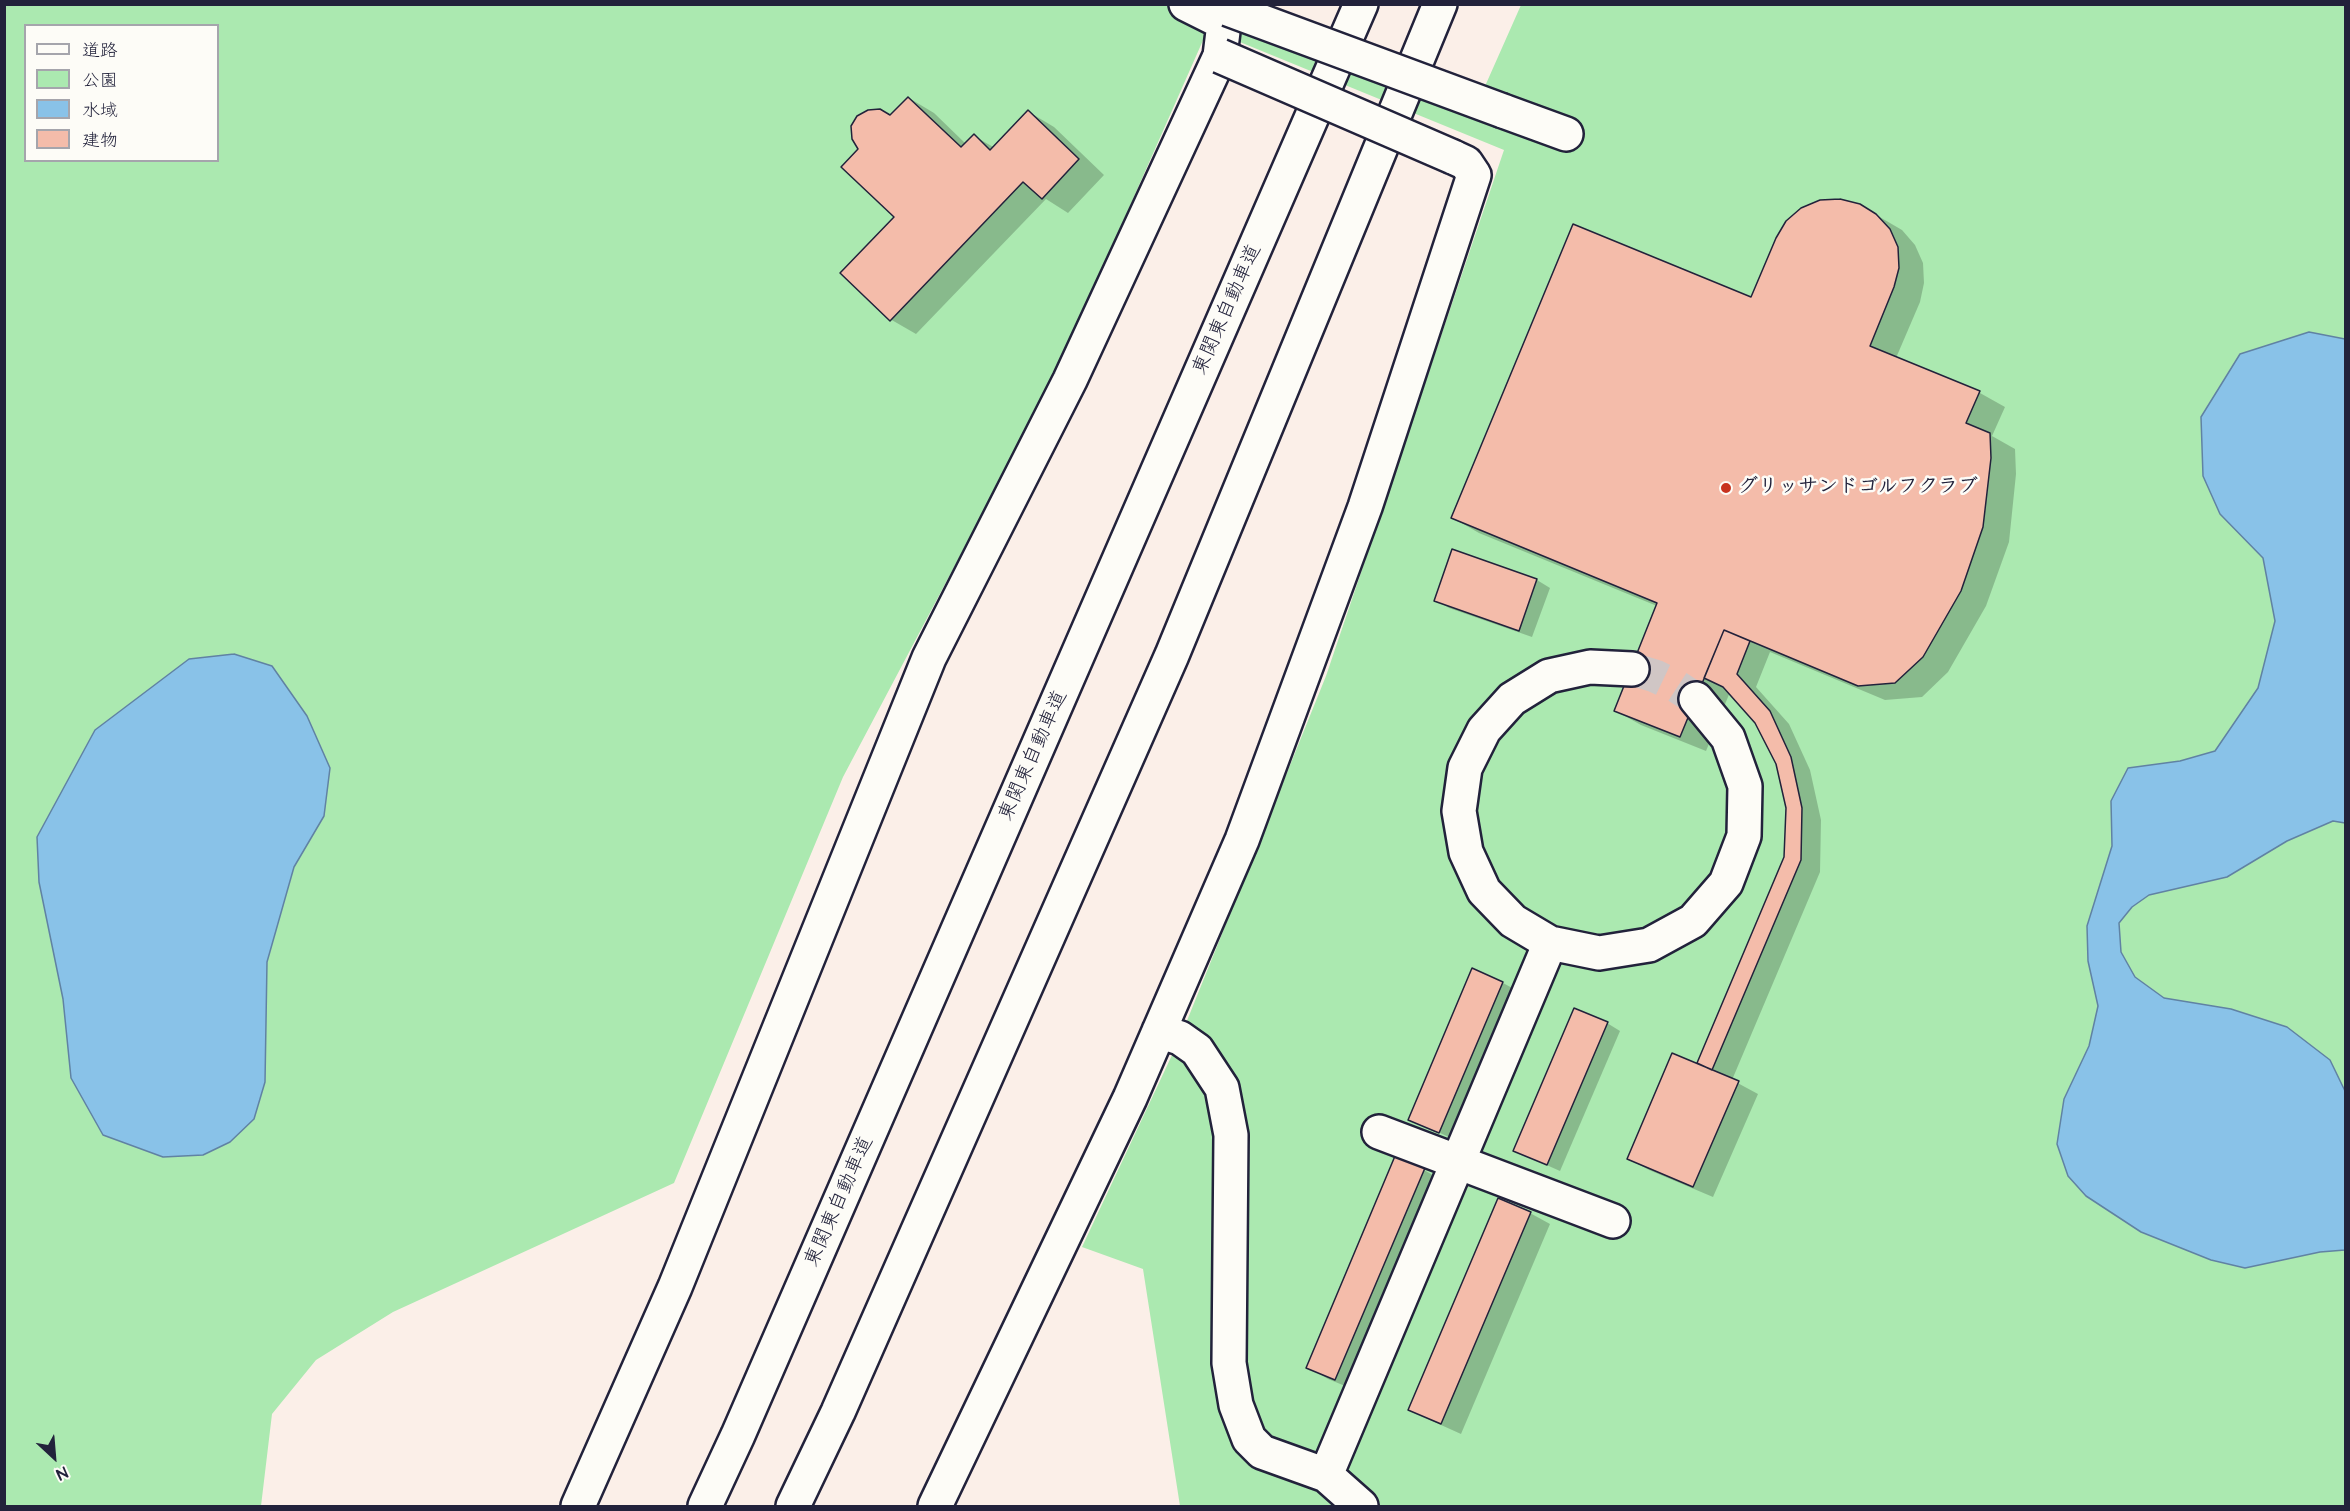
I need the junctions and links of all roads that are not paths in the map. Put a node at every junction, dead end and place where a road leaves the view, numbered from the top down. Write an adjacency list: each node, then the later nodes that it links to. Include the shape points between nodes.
1 (1186, 4): 4 (main road)
2 (1361, 4): 16 (main road, 東関東自動車道)
3 (1440, 4): 17 (main road, via 1172,655)
4 (1228, 12): 5 (main road); 6 (main road, bridge)
5 (1220, 56): 10 (main road, bridge, via 1466,163 1474,175 1365,507 1242,840); 15 (main road, via 1070,380 929,658 675,1287)
6 (1566, 134)
7 (1632, 669): 9 (main road, via 1590,667 1549,676 1512,699 1484,730 1465,768 1459,811 1466,852 1484,891 1513,921)
8 (1696, 699): 9 (main road, via 1728,738 1745,786 1744,836 1726,883 1694,921 1649,945 1599,953)
9 (1550, 943): 12 (main road)
10 (1159, 1031): 14 (main road, via 1180,1038 1197,1050 1222,1088 1231,1135 1228,1363 1236,1405 1249,1439 1262,1452); 18 (main road)
11 (1379, 1132): 12 (main road)
12 (1459, 1161): 13 (main road); 14 (main road)
13 (1613, 1221)
14 (1326, 1475): 19 (main road)
15 (578, 1506)
16 (705, 1506)
17 (794, 1506)
18 (935, 1506)
19 (1361, 1506)

